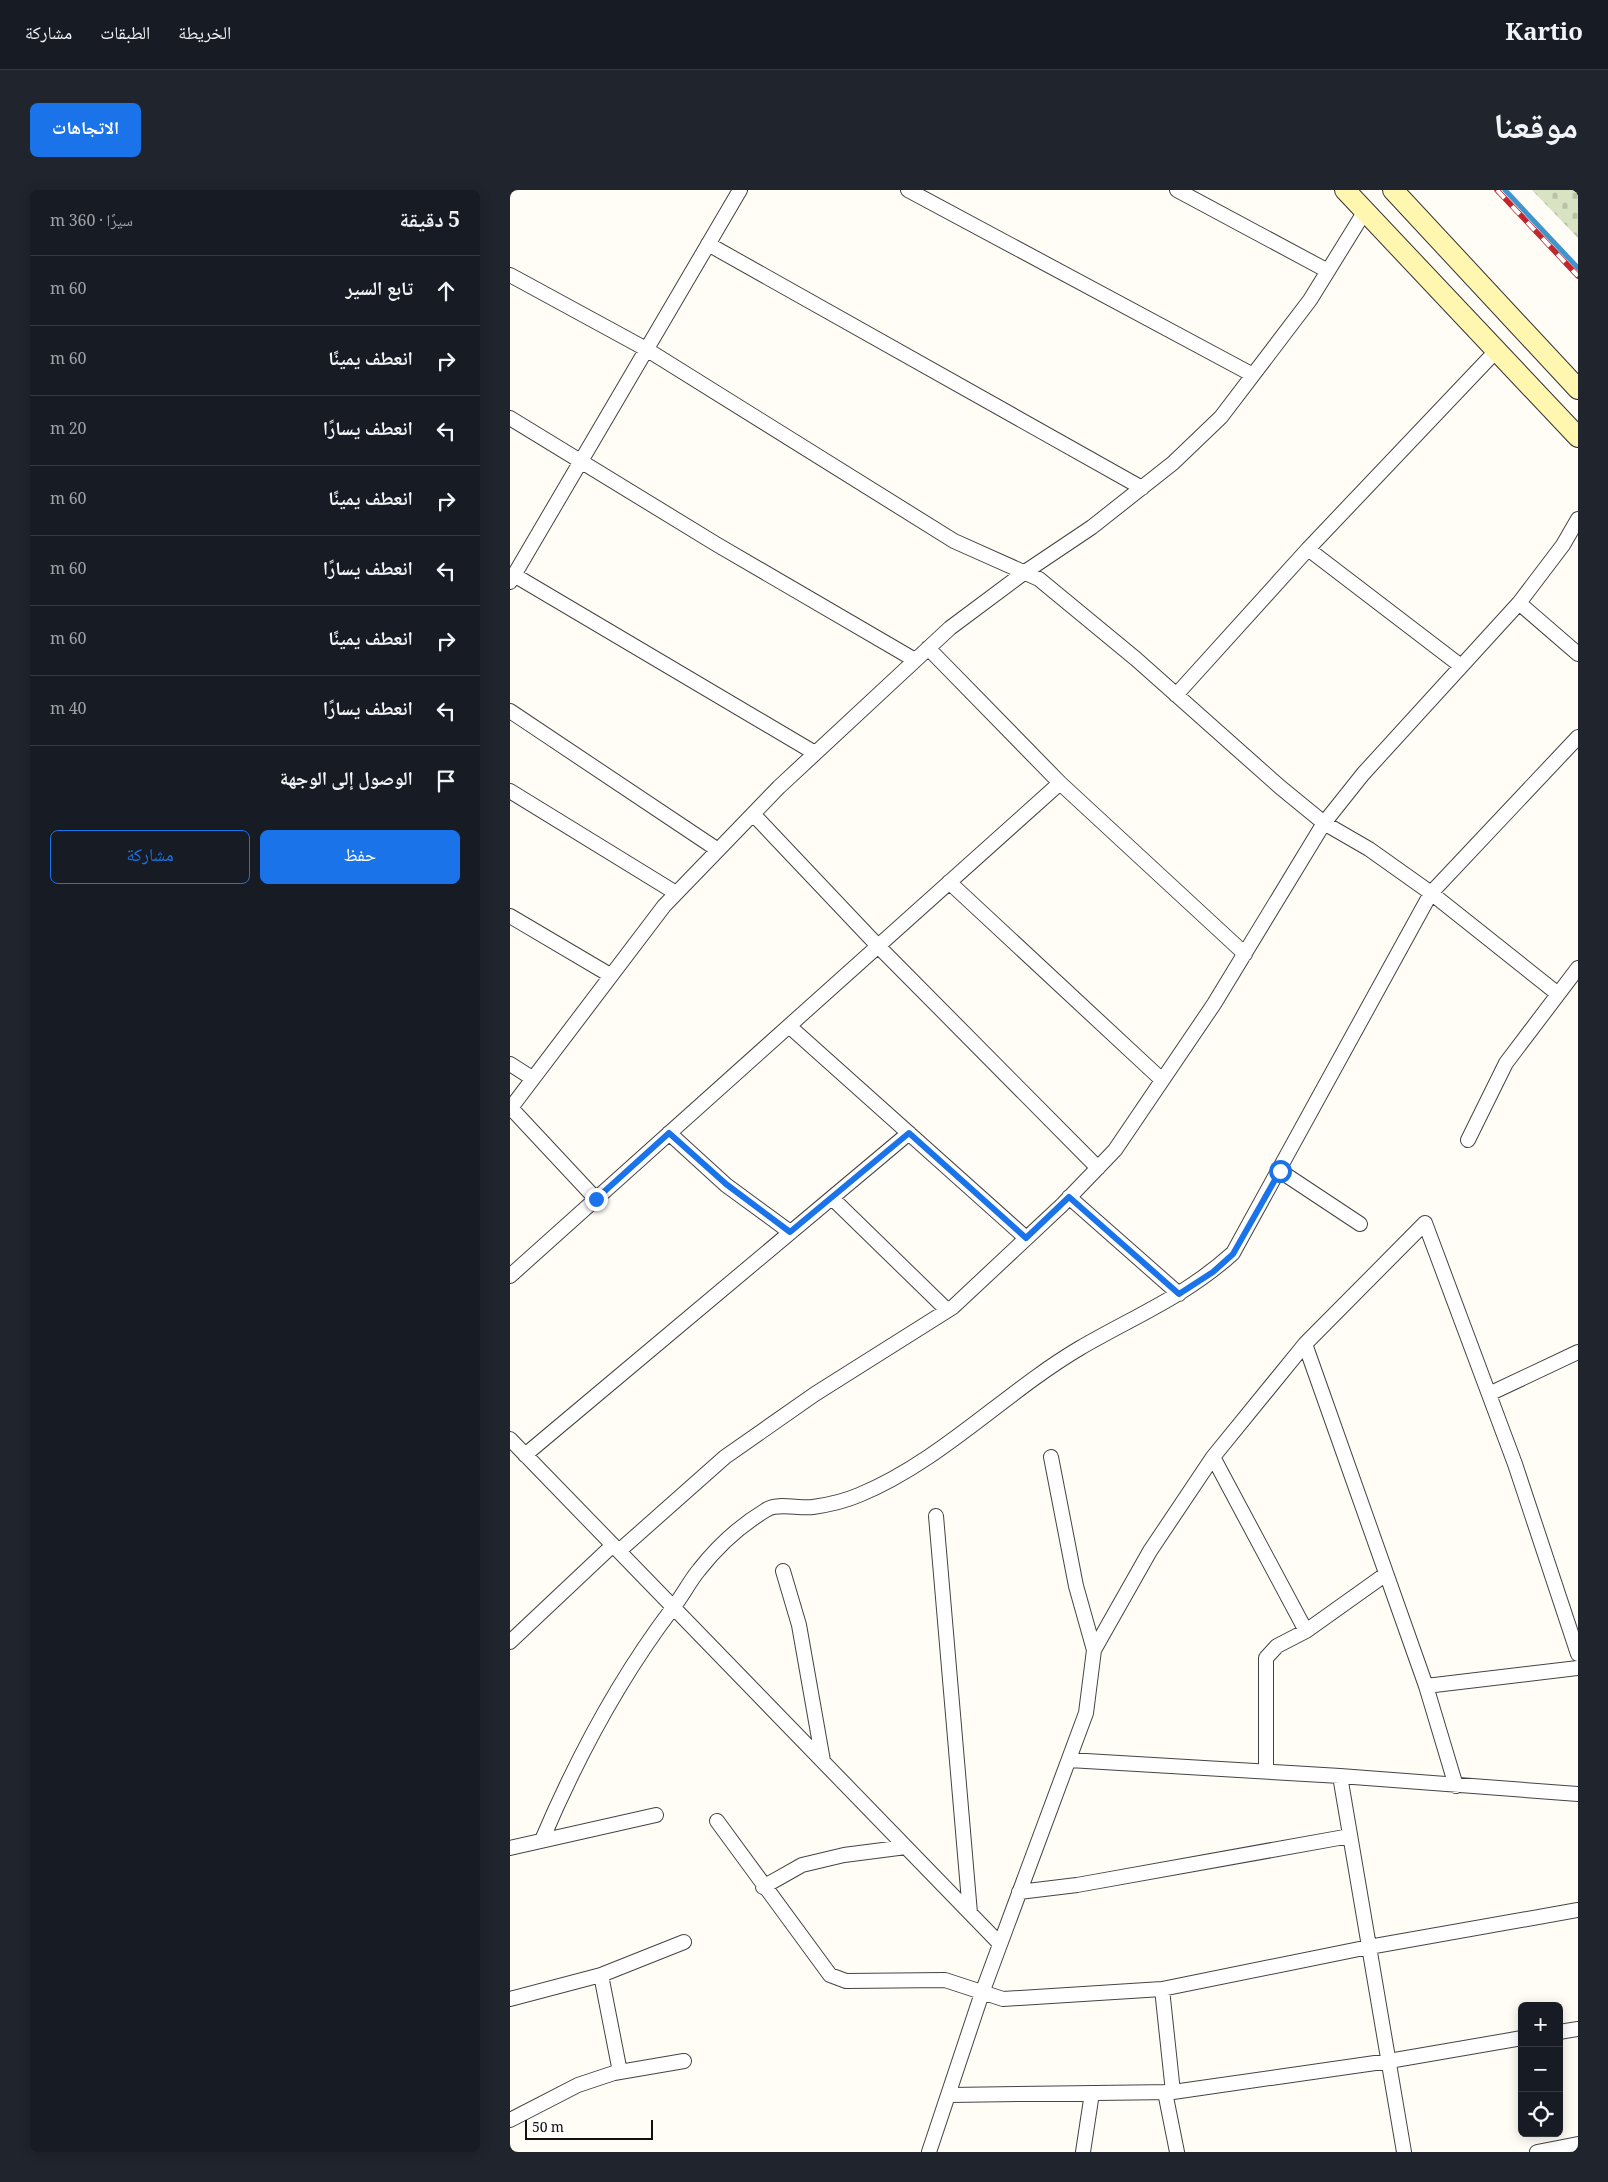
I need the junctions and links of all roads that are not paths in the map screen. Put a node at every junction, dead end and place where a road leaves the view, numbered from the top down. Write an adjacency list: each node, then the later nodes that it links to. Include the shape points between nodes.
1 (740, 190): 7 (street)
2 (908, 190): 12 (street)
3 (1177, 190): 8 (street)
4 (1344, 190): 6 (main road)
5 (1393, 190): 13 (main road)
6 (1365, 211): 8 (street); 11 (main road)
7 (708, 244): 10 (street); 17 (street)
8 (1328, 271): 12 (street)
9 (510, 275): 10 (street)
10 (646, 349): 16 (street); 20 (street, via 954,541)
11 (1497, 350): 15 (main road); 19 (street)
12 (1253, 375): 17 (street, via 1221,418)
13 (1578, 388)
14 (510, 418): 16 (street)
15 (1578, 437)
16 (581, 461): 21 (street); 25 (street)
17 (1142, 488): 20 (street, via 1092,527)
18 (1578, 519): 22 (street, via 1563,545)
19 (1308, 549): 26 (street); 27 (street)
20 (1025, 572): 23 (street); 27 (street, via 1039,579)
21 (513, 574): 30 (street)
22 (1519, 603): 24 (street); 26 (street)
23 (928, 648): 25 (street); 31 (street)
24 (1578, 654)
25 (915, 660): 30 (street)
26 (1461, 666): 34 (street, via 1363,774)
27 (1176, 695): 34 (street)
28 (510, 711): 35 (street)
29 (1578, 737): 38 (street)
30 (815, 753): 33 (street)
31 (1060, 783): 36 (street); 41 (street)
32 (510, 791): 37 (street)
33 (753, 814): 35 (street); 40 (street)
34 (1324, 823): 38 (street, via 1369,849); 41 (street)
35 (718, 850): 37 (street)
36 (949, 882): 40 (street); 48 (street)
37 (676, 893): 43 (street)
38 (1431, 893): 44 (street); 54 (street)
39 (510, 916): 43 (street)
40 (878, 946): 45 (street); 53 (street)
41 (1245, 954): 48 (street)
42 (1578, 968): 44 (street)
43 (610, 976): 47 (street)
44 (1558, 994): 52 (street, via 1506,1063)
45 (789, 1026): 50 (street); 51 (street)
46 (510, 1064): 47 (street)
47 (532, 1078): 49 (street)
48 (1162, 1080): 53 (street)
49 (511, 1109): 57 (street)
50 (669, 1133): 57 (street); 59 (street, via 726,1184)
51 (909, 1133): 56 (street); 60 (street)
52 (1468, 1140)
53 (1098, 1168): 55 (street)
54 (1280, 1171): 58 (street); 62 (street, via 1233,1254 1213,1272)
55 (1069, 1197): 60 (street); 62 (street)
56 (832, 1198): 59 (street); 63 (street)
57 (596, 1199): 61 (street)
58 (1360, 1224)
59 (790, 1232): 68 (street)
60 (1026, 1238): 63 (street)
61 (510, 1276)
62 (1179, 1294): 75 (street, via 1079,1348 914,1467 858,1496 812,1507 769,1507 734,1534 699,1569)
63 (948, 1310): 72 (street, via 815,1394 725,1458)
64 (1304, 1344): 66 (street, via 1425,1223); 70 (street); 74 (street)
65 (1578, 1352): 66 (street)
66 (1489, 1394): 79 (street)
67 (510, 1439): 68 (street)
68 (525, 1455): 72 (street)
69 (1051, 1457): 78 (street, via 1076,1586)
70 (1213, 1457): 76 (street); 78 (street, via 1150,1551)
71 (936, 1516): 97 (street)
72 (616, 1548): 75 (street); 77 (street)
73 (783, 1572): 83 (street, via 799,1625)
74 (1386, 1574): 76 (street); 81 (street)
75 (673, 1608): 83 (street); 91 (street, via 622,1685 566,1783)
76 (1306, 1631): 84 (street, via 1277,1646 1266,1658)
77 (510, 1642)
78 (1094, 1650): 82 (street, via 1086,1713)
79 (1578, 1654)
80 (1578, 1668): 81 (street)
81 (1426, 1686): 86 (street)
82 (1069, 1760): 84 (street); 95 (street)
83 (823, 1761): 92 (street)
84 (1266, 1771): 85 (street)
85 (1340, 1776): 86 (street); 90 (street)
86 (1456, 1786): 87 (street)
87 (1578, 1794)
88 (656, 1815): 91 (street)
89 (717, 1821): 94 (street)
90 (1350, 1836): 95 (street, via 1077,1885); 100 (street)
91 (542, 1840): 93 (street)
92 (906, 1847): 94 (street, via 802,1865); 97 (street)
93 (510, 1848)
94 (763, 1887): 103 (street, via 830,1975 837,1979 945,1980)
95 (1019, 1892): 99 (street)
96 (1578, 1910): 100 (street)
97 (970, 1913): 99 (street)
98 (684, 1942): 101 (street)
99 (1000, 1944): 103 (street)
100 (1369, 1947): 102 (street); 109 (street)
101 (601, 1975): 104 (street); 110 (street)
102 (1162, 1989): 103 (street, via 1004,1999); 111 (street)
103 (982, 1993): 113 (street)
104 (510, 1998)
105 (1578, 2029): 106 (street)
106 (1563, 2031)
107 (1518, 2039): 109 (street)
108 (684, 2061): 110 (street)
109 (1389, 2061): 111 (street); 119 (street)
110 (620, 2072): 114 (street, via 578,2085)
111 (1169, 2092): 112 (street); 118 (street)
112 (1092, 2093): 113 (street); 117 (street)
113 (950, 2095): 116 (street)
114 (510, 2120)
115 (1578, 2144): 120 (street)
116 (929, 2152)
117 (1083, 2152)
118 (1177, 2152)
119 (1404, 2152)
120 (1537, 2152)

